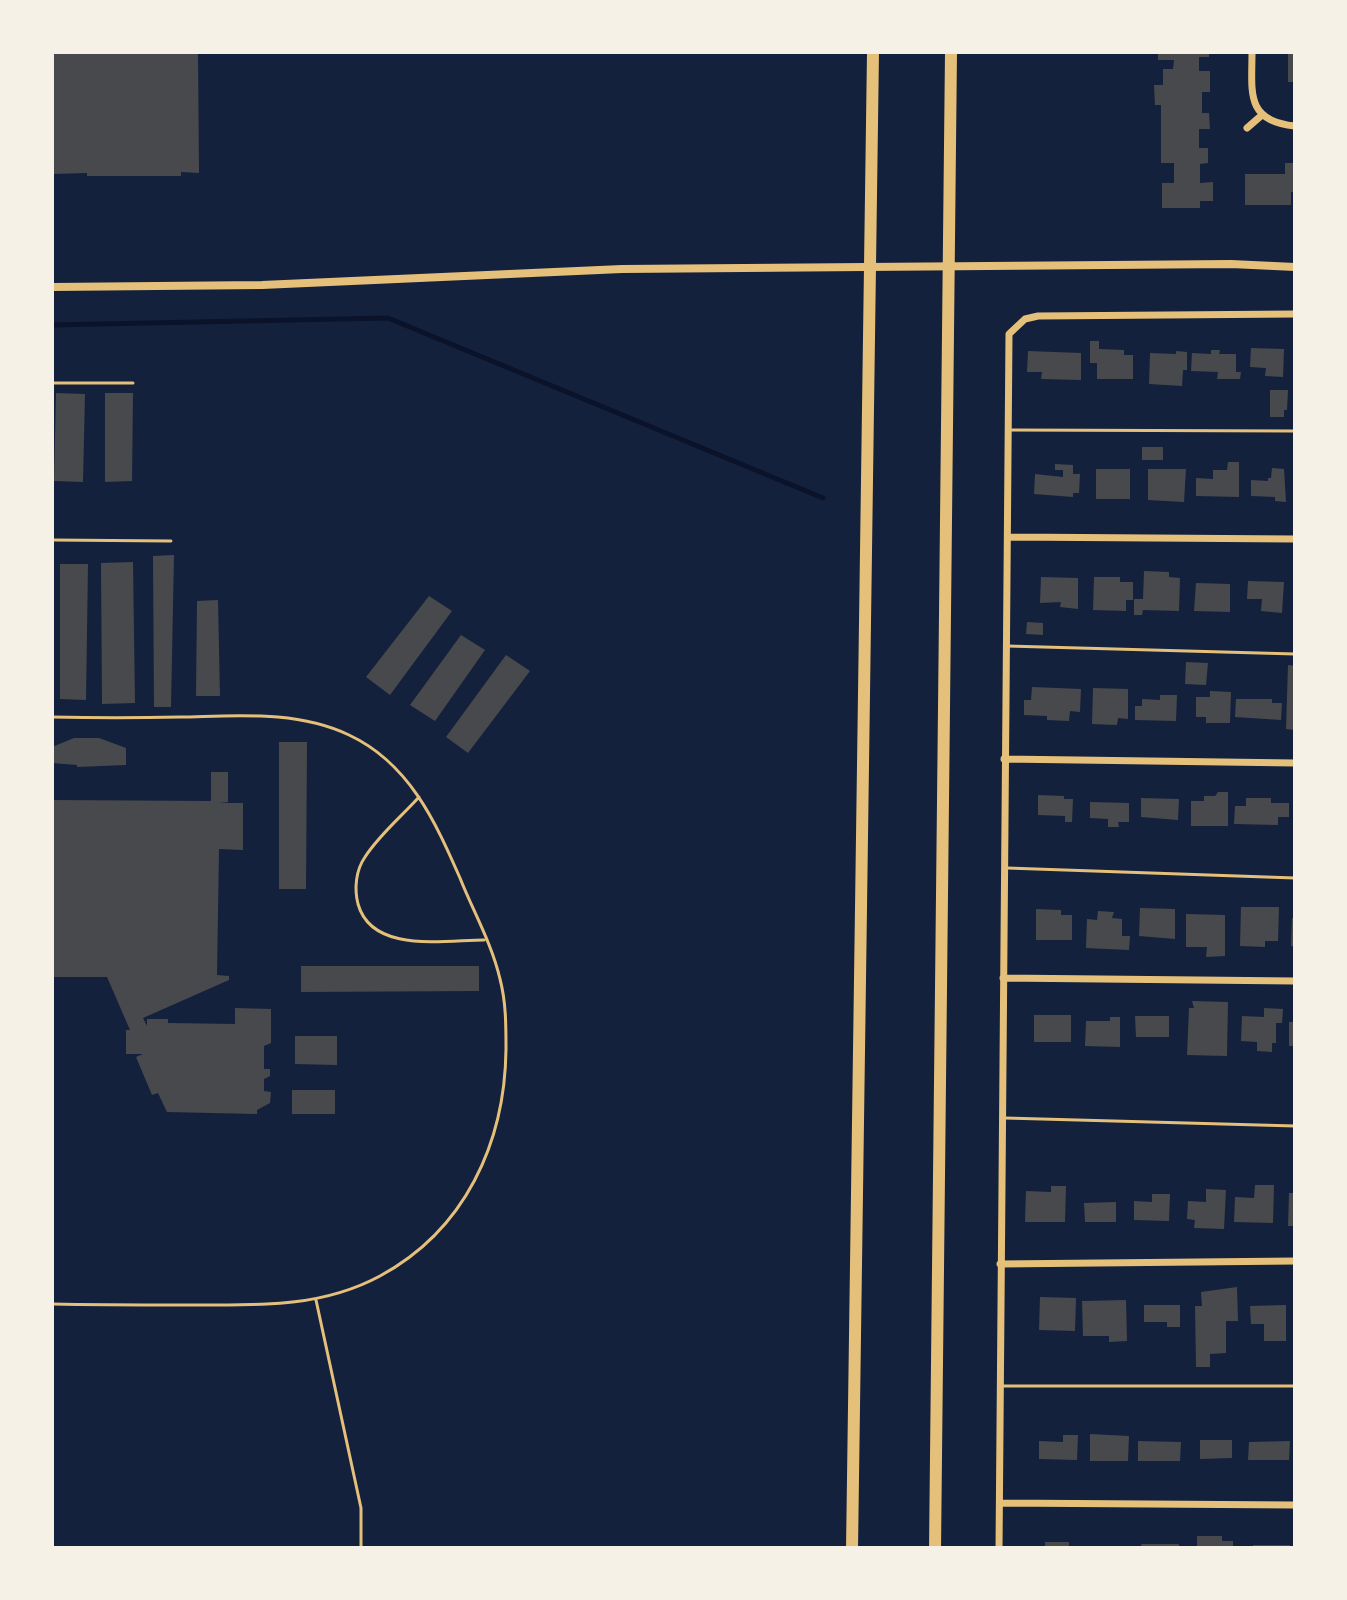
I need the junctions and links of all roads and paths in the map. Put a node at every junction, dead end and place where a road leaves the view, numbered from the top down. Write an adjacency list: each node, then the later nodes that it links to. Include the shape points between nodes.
1 (873, 52): 40 (highway)
2 (951, 52): 41 (highway)
3 (1252, 52): 4 (street, via 1252,100)
4 (1262, 115): 5 (street); 6 (street)
5 (1295, 126)
6 (1247, 128)
7 (1295, 267): 8 (street, via 813,266 217,287)
8 (52, 287)
9 (1295, 314): 12 (street, via 1025,319 1009,334)
10 (52, 383): 11 (lane)
11 (133, 383)
12 (1007, 430): 13 (lane); 14 (street)
13 (1295, 431)
14 (1009, 537): 15 (street); 18 (street)
15 (1295, 539)
16 (52, 540): 17 (lane)
17 (171, 541)
18 (1007, 646): 19 (lane); 21 (street)
19 (1295, 654)
20 (52, 717): 23 (lane, via 252,715 313,721 377,751)
21 (1004, 759): 22 (street); 24 (street)
22 (1295, 763)
23 (419, 797): 26 (lane); 26 (lane, via 359,866 360,909 378,931 392,937)
24 (1003, 867): 25 (lane); 27 (street)
25 (1295, 878)
26 (486, 940): 33 (lane, via 503,990 506,1065 501,1112 479,1175 455,1213 411,1256 365,1284)
27 (1003, 978): 28 (street); 29 (street)
28 (1295, 981)
29 (1002, 1118): 30 (lane); 32 (street)
30 (1295, 1126)
31 (1295, 1261): 32 (street)
32 (1000, 1264): 35 (street)
33 (316, 1300): 34 (lane, via 261,1306); 39 (lane, via 361,1508)
34 (52, 1304)
35 (1000, 1386): 36 (lane); 37 (street)
36 (1295, 1386)
37 (1000, 1503): 38 (street); 42 (street)
38 (1295, 1505)
39 (361, 1548)
40 (852, 1548)
41 (935, 1548)
42 (999, 1548)

